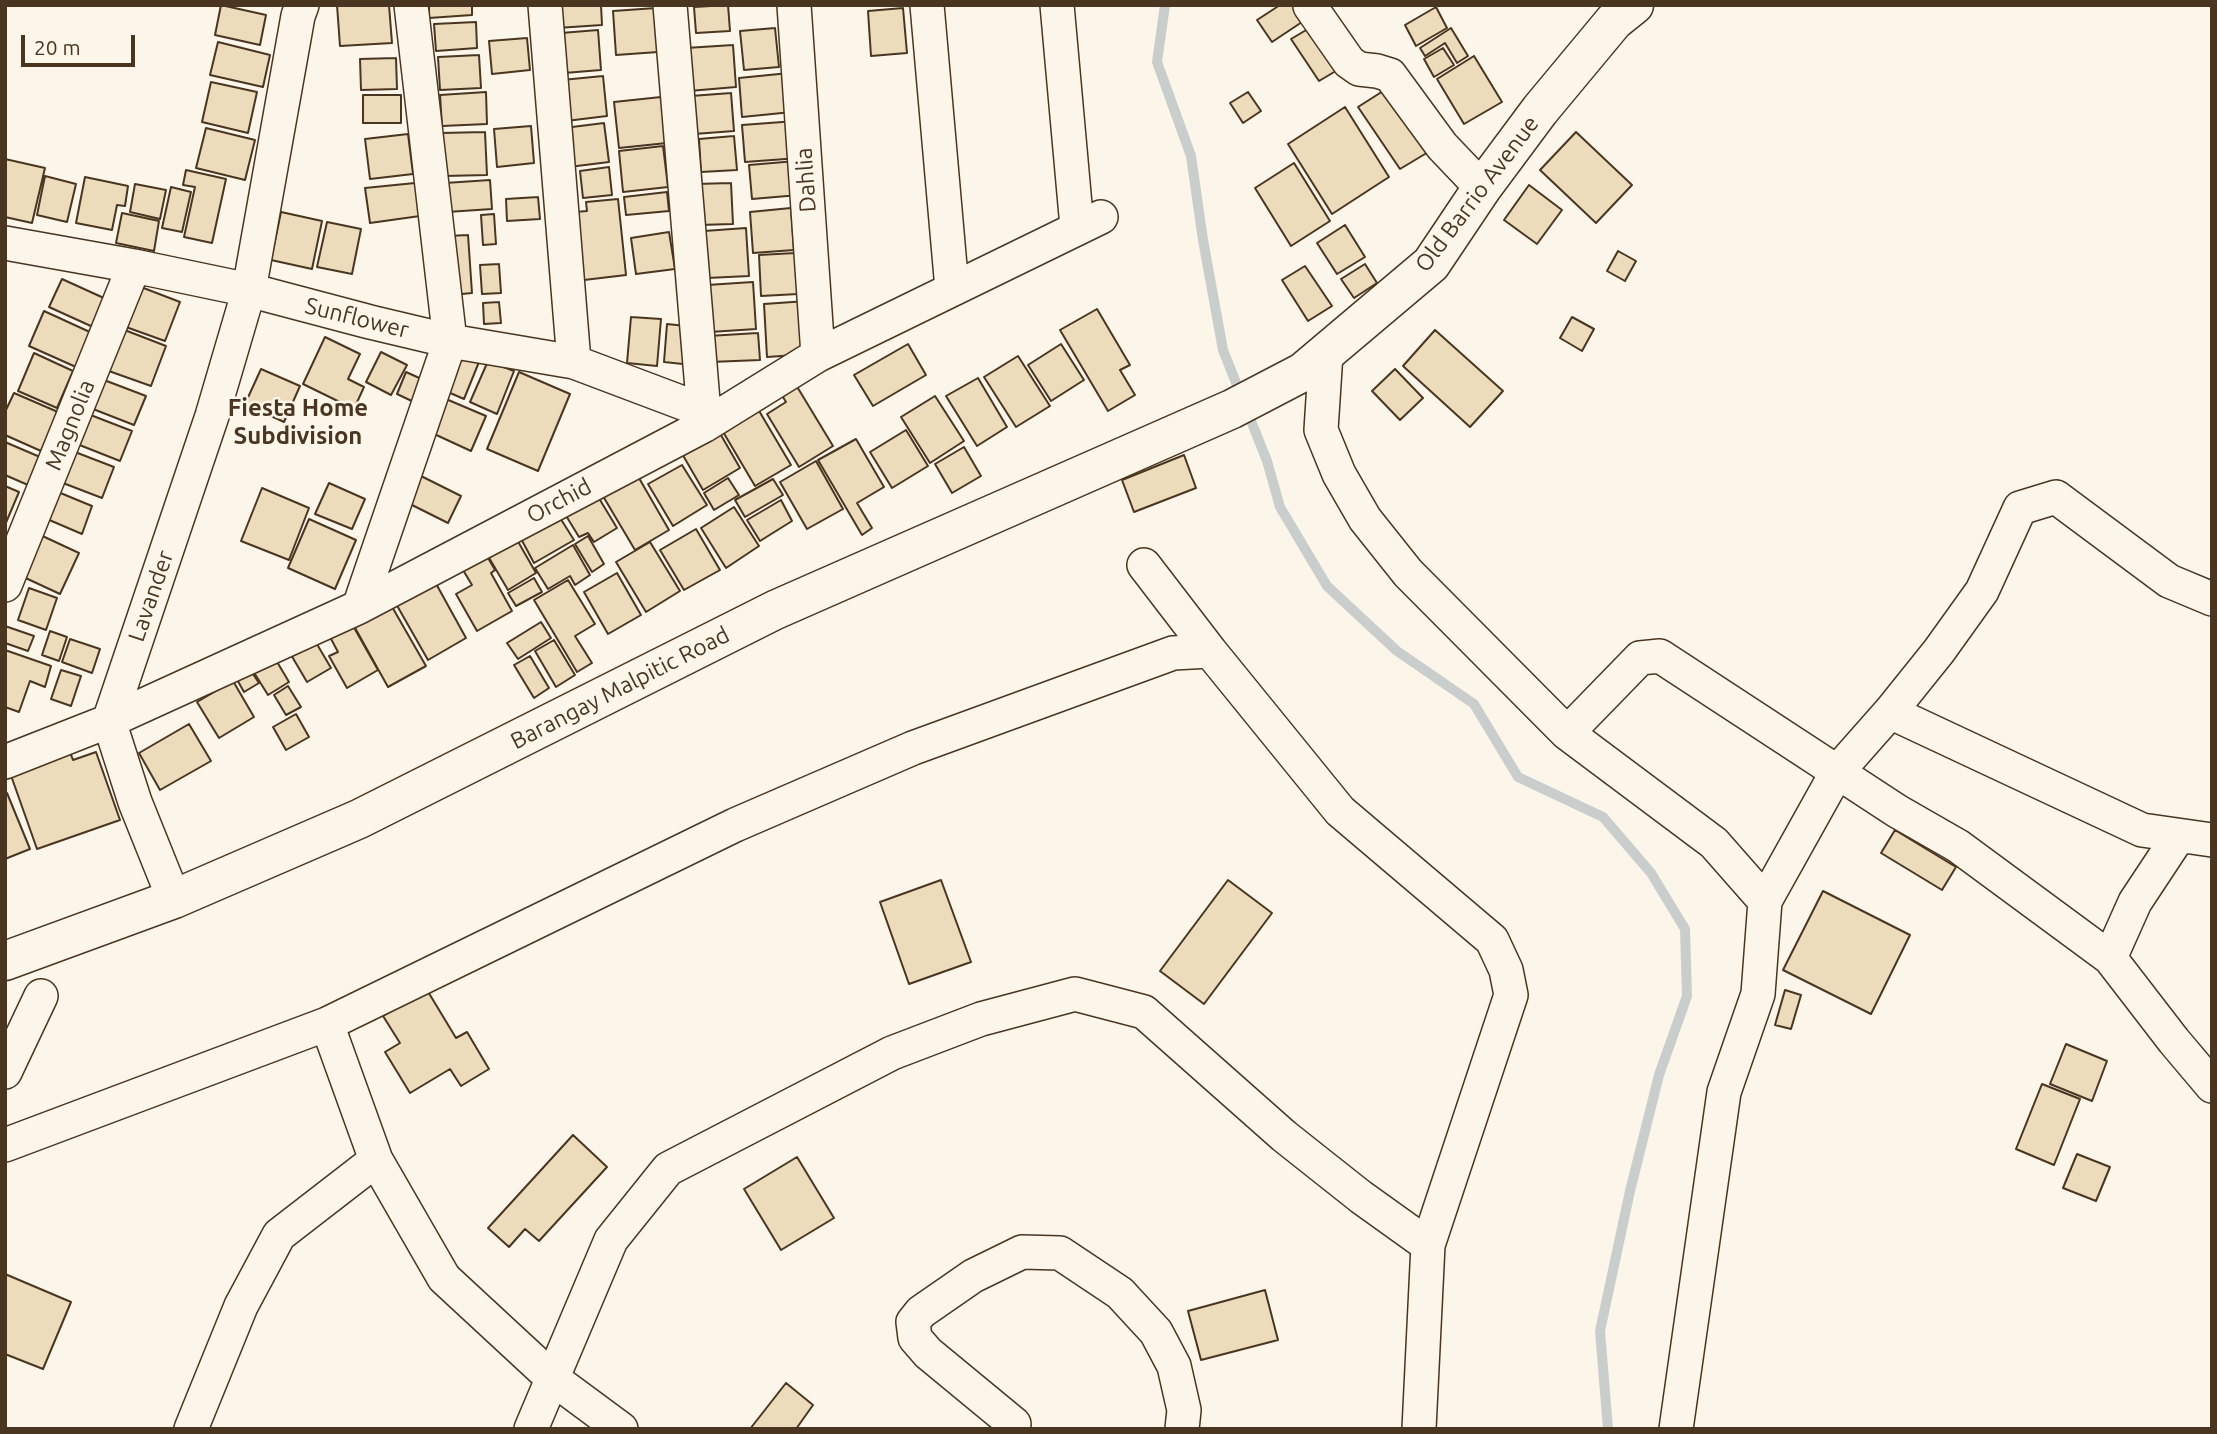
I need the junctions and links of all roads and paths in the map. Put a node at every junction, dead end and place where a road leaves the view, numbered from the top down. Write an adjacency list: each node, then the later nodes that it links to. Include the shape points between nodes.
1 (302, 5): 14 (street, Lavander)
2 (411, 5): 15 (street)
3 (545, 5): 17 (street)
4 (670, 5): 20 (street)
5 (794, 5): 16 (street, Dahlia)
6 (927, 5): 13 (street)
7 (1057, 5): 13 (street, Orchid, via 1089,222)
8 (1634, 5): 10 (street, Old Barrio Avenue, via 1606,31 1540,110)
9 (1310, 6): 10 (street, via 1349,62 1359,69 1390,75 1442,146)
10 (1482, 188): 18 (street, Old Barrio Avenue, via 1431,264)
11 (6, 244): 12 (street, Sunflower)
12 (134, 266): 14 (street, Sunflower); 22 (street, Magnolia)
13 (951, 289): 16 (street, Orchid)
14 (249, 290): 15 (street, Sunflower); 27 (street, Lavander, via 212,416)
15 (450, 341): 17 (street, Sunflower); 24 (street)
16 (818, 355): 20 (street, Orchid)
17 (575, 362): 20 (street, Sunflower)
18 (1315, 362): 19 (street, Old Barrio Avenue); 28 (street, via 1321,430 1365,519 1408,573)
19 (1232, 409): 33 (street, Barangay Malpitic Road, via 775,610 359,819)
20 (705, 418): 24 (street, Orchid)
21 (1144, 565): 25 (street)
22 (5, 585)
23 (2212, 599): 26 (street, via 2169,582 2056,497 2020,508 1982,591)
24 (359, 607): 27 (street, Orchid)
25 (1210, 651): 38 (street, via 1173,653 913,748 735,825); 43 (street, via 1340,811 1492,940 1506,970 1511,995)
26 (1890, 712): 30 (street); 31 (street, via 2142,830)
27 (109, 721): 29 (street, Orchid); 33 (street)
28 (1567, 733): 30 (street, via 1640,658 1660,656); 34 (street, via 1714,843)
29 (5, 762)
30 (1837, 772): 34 (street); 35 (street, via 1958,846)
31 (2178, 837): 32 (street); 35 (street, via 2135,902)
32 (2212, 840)
33 (174, 899): 36 (street, Barangay Malpitic Road)
34 (1765, 901): 51 (street, via 1758,994 1724,1092)
35 (2110, 958): 40 (street)
36 (5, 961)
37 (41, 996): 39 (street)
38 (327, 1024): 41 (street); 42 (street)
39 (5, 1072)
40 (2212, 1086)
41 (5, 1145)
42 (376, 1160): 44 (street, via 444,1278); 46 (street, via 279,1236 241,1306)
43 (1428, 1245): 44 (street, via 1284,1136 1144,1012 1075,995 981,1018 892,1053 668,1169 611,1240); 50 (street)
44 (552, 1378): 47 (street); 48 (street)
45 (1014, 1427): 49 (street, via 928,1353 915,1338 913,1322 974,1276 1022,1252 1060,1253 1120,1293 1156,1332 1174,1366 1184,1410)
46 (191, 1429)
47 (531, 1429)
48 (621, 1429)
49 (1182, 1429)
50 (1419, 1429)
51 (1676, 1429)

